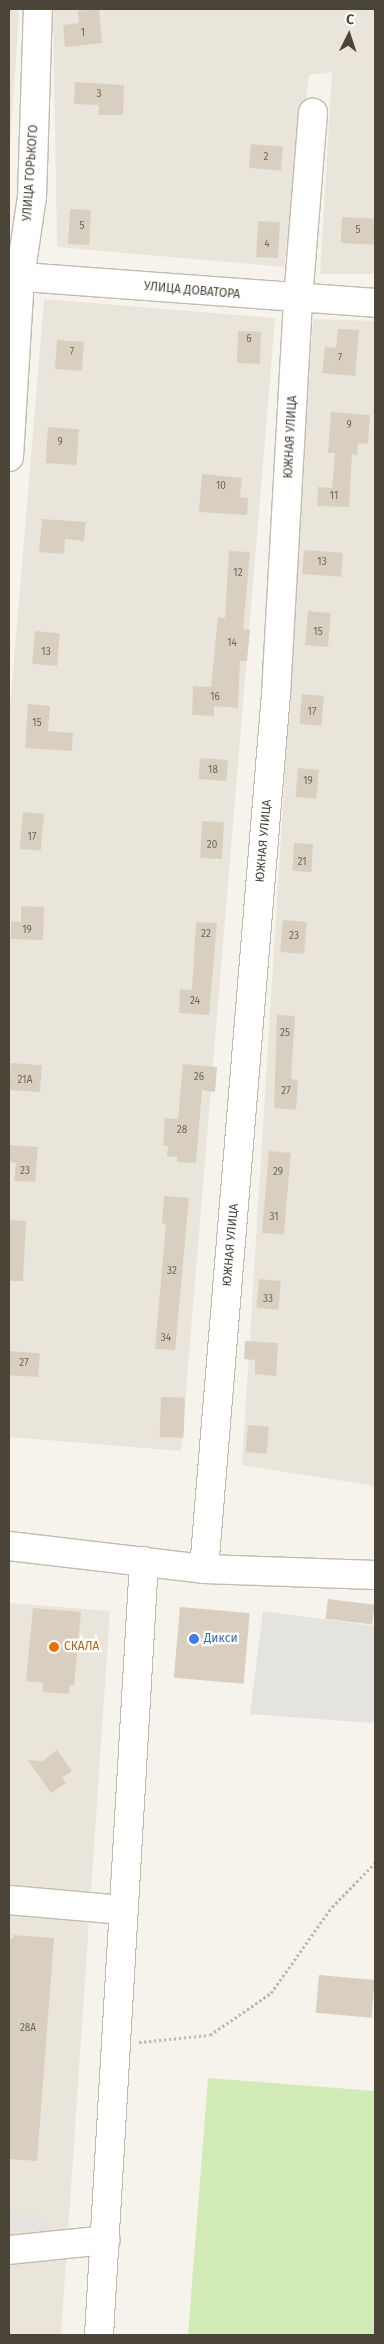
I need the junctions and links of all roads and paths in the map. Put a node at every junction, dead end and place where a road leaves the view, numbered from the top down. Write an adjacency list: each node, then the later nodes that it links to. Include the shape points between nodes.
1 (38, 9): 3 (street, УЛИЦА ГОРЬКОГО, via 32,197)
2 (313, 113): 4 (street, ЮЖНАЯ УЛИЦА)
3 (15, 277): 4 (street, УЛИЦА ДОВАТОРА); 6 (street, УЛИЦА ГОРЬКОГО)
4 (298, 299): 5 (street, УЛИЦА ДОВАТОРА); 9 (street, ЮЖНАЯ УЛИЦА, via 276,694)
5 (375, 303)
6 (9, 457)
7 (9, 1546): 8 (street)
8 (144, 1561): 9 (street); 13 (street)
9 (204, 1569): 10 (street)
10 (375, 1575)
11 (375, 1863): 14 (path, via 332,1907 271,1993 210,2035)
12 (9, 1900): 13 (street)
13 (124, 1910): 14 (street)
14 (116, 2044): 15 (street)
15 (105, 2240): 16 (street); 17 (street)
16 (9, 2250)
17 (99, 2335)

